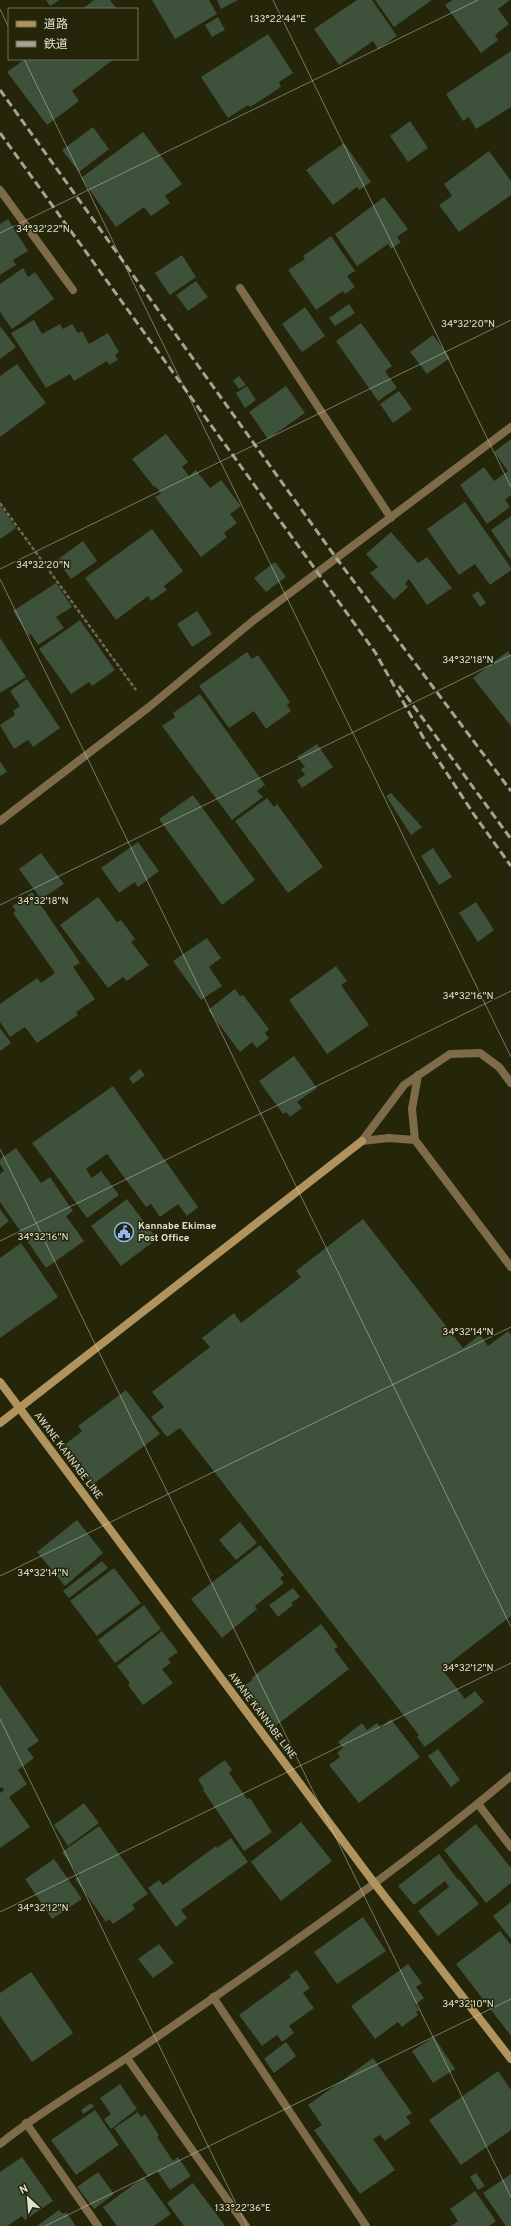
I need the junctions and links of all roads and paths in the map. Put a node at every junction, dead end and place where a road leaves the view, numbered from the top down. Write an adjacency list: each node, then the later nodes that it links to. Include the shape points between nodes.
1 (0, 190): 3 (street)
2 (240, 288): 6 (street)
3 (73, 290)
4 (511, 427): 6 (street)
5 (0, 503): 7 (path)
6 (391, 518): 7 (street, via 254,620)
7 (149, 707): 8 (street)
8 (0, 821)
9 (418, 1075): 10 (street, via 450,1054 480,1053 499,1067); 11 (street, via 412,1109); 12 (street, via 404,1085)
10 (511, 1083)
11 (415, 1140): 12 (street, via 389,1138); 13 (street)
12 (362, 1141): 15 (main road)
13 (511, 1267)
14 (0, 1382): 15 (main road, AWANE KANNABE LINE)
15 (20, 1407): 16 (main road); 20 (main road, AWANE KANNABE LINE)
16 (0, 1423)
17 (511, 1776): 18 (street)
18 (478, 1804): 19 (street); 20 (street)
19 (511, 1847)
20 (375, 1884): 21 (street); 23 (main road, AWANE KANNABE LINE)
21 (213, 1997): 22 (street); 28 (street)
22 (127, 2058): 24 (street); 27 (street)
23 (511, 2059)
24 (26, 2123): 25 (street); 26 (street)
25 (0, 2144)
26 (98, 2226)
27 (246, 2226)
28 (366, 2226)

